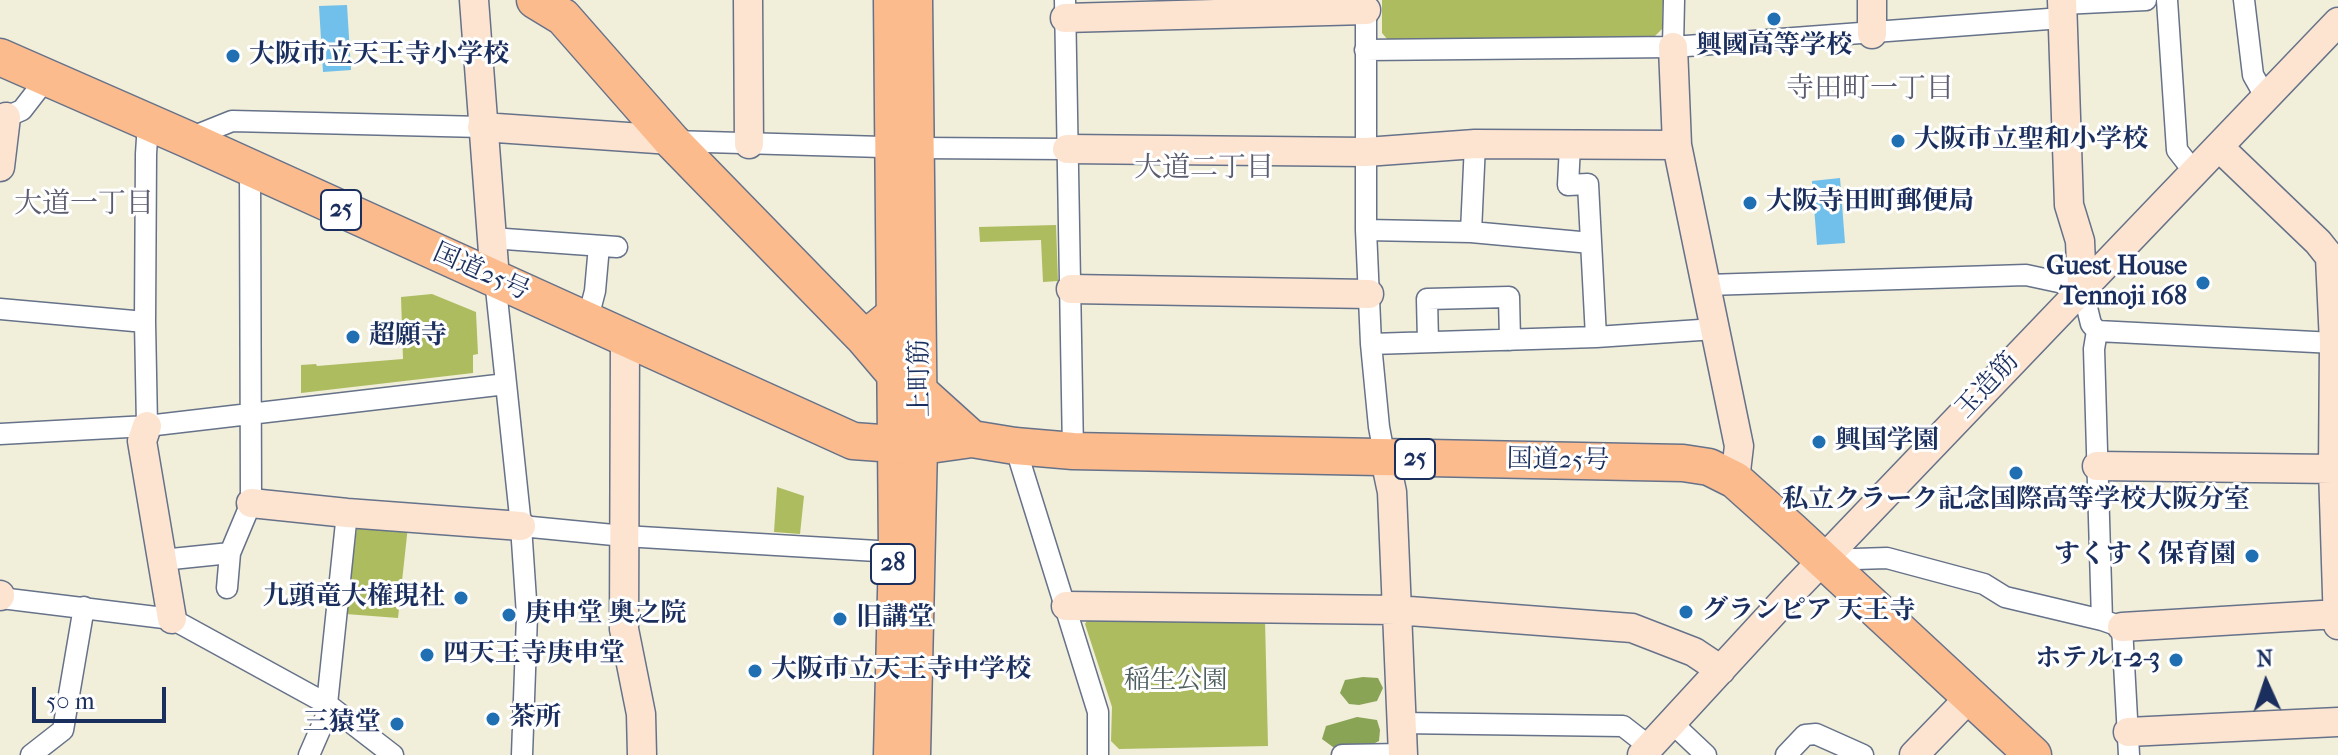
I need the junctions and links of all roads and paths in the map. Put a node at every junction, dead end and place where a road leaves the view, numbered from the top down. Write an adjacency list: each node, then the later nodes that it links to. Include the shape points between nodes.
1 (474, 0): 23 (street)
2 (748, 0): 26 (street)
3 (889, 0): 31 (main road, 上町筋)
4 (917, 0): 31 (main road, 上町筋)
5 (1674, 0): 16 (street)
6 (1872, 0): 15 (street)
7 (2146, 0): 12 (street)
8 (2167, 0): 36 (street, via 2177,150)
9 (2244, 0): 20 (street, via 2253,75)
10 (1366, 5): 13 (street); 17 (street)
11 (558, 6): 25 (highway)
12 (2062, 7): 15 (street); 44 (street, via 2069,205 2080,241)
13 (1065, 9): 32 (street)
14 (2338, 22): 20 (street, 玉造筋)
15 (1872, 34): 16 (street)
16 (1673, 47): 17 (street); 28 (street)
17 (1365, 50): 33 (street)
18 (0, 57): 19 (highway, 国道25号 / 25)
19 (46, 79): 21 (street, via 22,110); 22 (highway, 国道25号 / 25)
20 (2266, 98): 30 (street, 玉造筋)
21 (3, 117): 34 (street)
22 (148, 123): 24 (highway, 国道25号 / 25); 49 (street)
23 (482, 127): 24 (street, via 232,121); 25 (street); 39 (street)
24 (187, 139): 35 (highway, 国道25号 / 25)
25 (671, 140): 26 (street); 55 (highway)
26 (749, 144): 31 (street)
27 (1475, 144): 29 (street); 33 (street); 38 (street)
28 (1677, 145): 29 (street); 43 (street)
29 (1570, 146): 40 (street, via 1568,185 1588,184)
30 (2219, 147): 36 (street, 玉造筋); 41 (street)
31 (904, 148): 32 (street); 48 (main road, 上町筋); 60 (main road, 上町筋)
32 (1067, 149): 33 (street); 45 (street)
33 (1366, 152): 37 (street)
34 (0, 167)
35 (250, 169): 42 (highway, 国道25号 / 25); 62 (street)
36 (2195, 173): 44 (street, 玉造筋)
37 (1366, 230): 38 (street); 46 (street)
38 (1471, 232): 40 (street)
39 (491, 238): 42 (street); 50 (street, via 608,246)
40 (1591, 243): 53 (street)
41 (2334, 252): 58 (street)
42 (495, 279): 50 (highway, 国道25号 / 25); 61 (street)
43 (1707, 285): 44 (street, via 2026,275); 51 (street)
44 (2082, 287): 52 (street); 80 (street, 玉造筋)
45 (1071, 289): 46 (street); 68 (street)
46 (1369, 294): 59 (street)
47 (0, 309): 49 (street)
48 (893, 316): 55 (highway); 60 (main road, 上町筋)
49 (145, 322): 63 (street)
50 (587, 322): 54 (highway, 国道25号 / 25)
51 (1715, 329): 53 (street); 72 (street, via 1739,446)
52 (2097, 331): 58 (street); 70 (street)
53 (1596, 337): 56 (street)
54 (625, 339): 66 (highway, 国道25号 / 25, via 853,441); 76 (street)
55 (865, 339): 60 (highway)
56 (1510, 340): 57 (street); 57 (street, via 1509,297 1454,298 1427,299)
57 (1428, 342): 59 (street)
58 (2336, 343): 71 (street)
59 (1371, 344): 69 (street)
60 (907, 383): 65 (highway); 66 (main road, 上町筋 / 28)
61 (506, 384): 62 (street); 75 (street)
62 (250, 414): 63 (street); 73 (street)
63 (147, 426): 64 (street); 79 (street, via 142,441)
64 (0, 434)
65 (972, 439): 66 (highway, 国道25号 / 25); 67 (highway, 国道25号 / 25)
66 (908, 445): 77 (main road, 上町筋 / 28); 104 (main road, 上町筋 / 28)
67 (1015, 446): 68 (highway, 国道25号 / 25); 83 (street)
68 (1073, 451): 69 (highway, 国道25号 / 25)
69 (1385, 459): 72 (highway, 国道25号 / 25, via 1683,463 1709,467); 85 (street, via 1392,492)
70 (2097, 466): 71 (street); 88 (street)
71 (2333, 469): 86 (street)
72 (1735, 480): 80 (highway, 国道25号 / 25)
73 (251, 503): 74 (street); 78 (street)
74 (347, 513): 75 (street); 92 (street)
75 (521, 526): 76 (street); 101 (street, via 527,615)
76 (624, 536): 77 (street); 102 (street, via 624,629 641,714)
77 (894, 552): 103 (main road, 上町筋 / 28)
78 (230, 553): 79 (street); 81 (street)
79 (162, 560): 87 (street)
80 (1824, 560): 88 (street, via 1887,558 1984,584 2005,597); 90 (street, 玉造筋); 91 (highway, 国道25号 / 25)
81 (227, 588)
82 (0, 596): 84 (street)
83 (1066, 606): 85 (street); 105 (street, via 1098,712)
84 (84, 607): 87 (street); 98 (street, via 63,730)
85 (1396, 610): 90 (street, via 1632,628 1694,652); 94 (street)
86 (2338, 614): 88 (street); 89 (street)
87 (172, 619): 92 (street)
88 (2112, 624): 96 (street)
89 (2338, 625)
90 (1721, 670): 95 (street, 玉造筋)
91 (1970, 697): 111 (street); 112 (highway, 国道25号 / 25)
92 (329, 705): 99 (street); 100 (street)
93 (2338, 722): 96 (street)
94 (1400, 723): 97 (street, via 1623,726); 107 (street)
95 (1672, 723): 97 (street, 玉造筋); 108 (street)
96 (2128, 744)
97 (1646, 751)
98 (31, 755)
99 (309, 755)
100 (393, 755)
101 (522, 755)
102 (642, 755)
103 (889, 755)
104 (915, 755)
105 (1098, 755)
106 (1342, 755): 107 (street)
107 (1403, 755)
108 (1706, 755)
109 (1786, 755): 110 (street, via 1805,735 1816,734)
110 (1863, 755)
111 (1914, 755)
112 (2033, 755)

